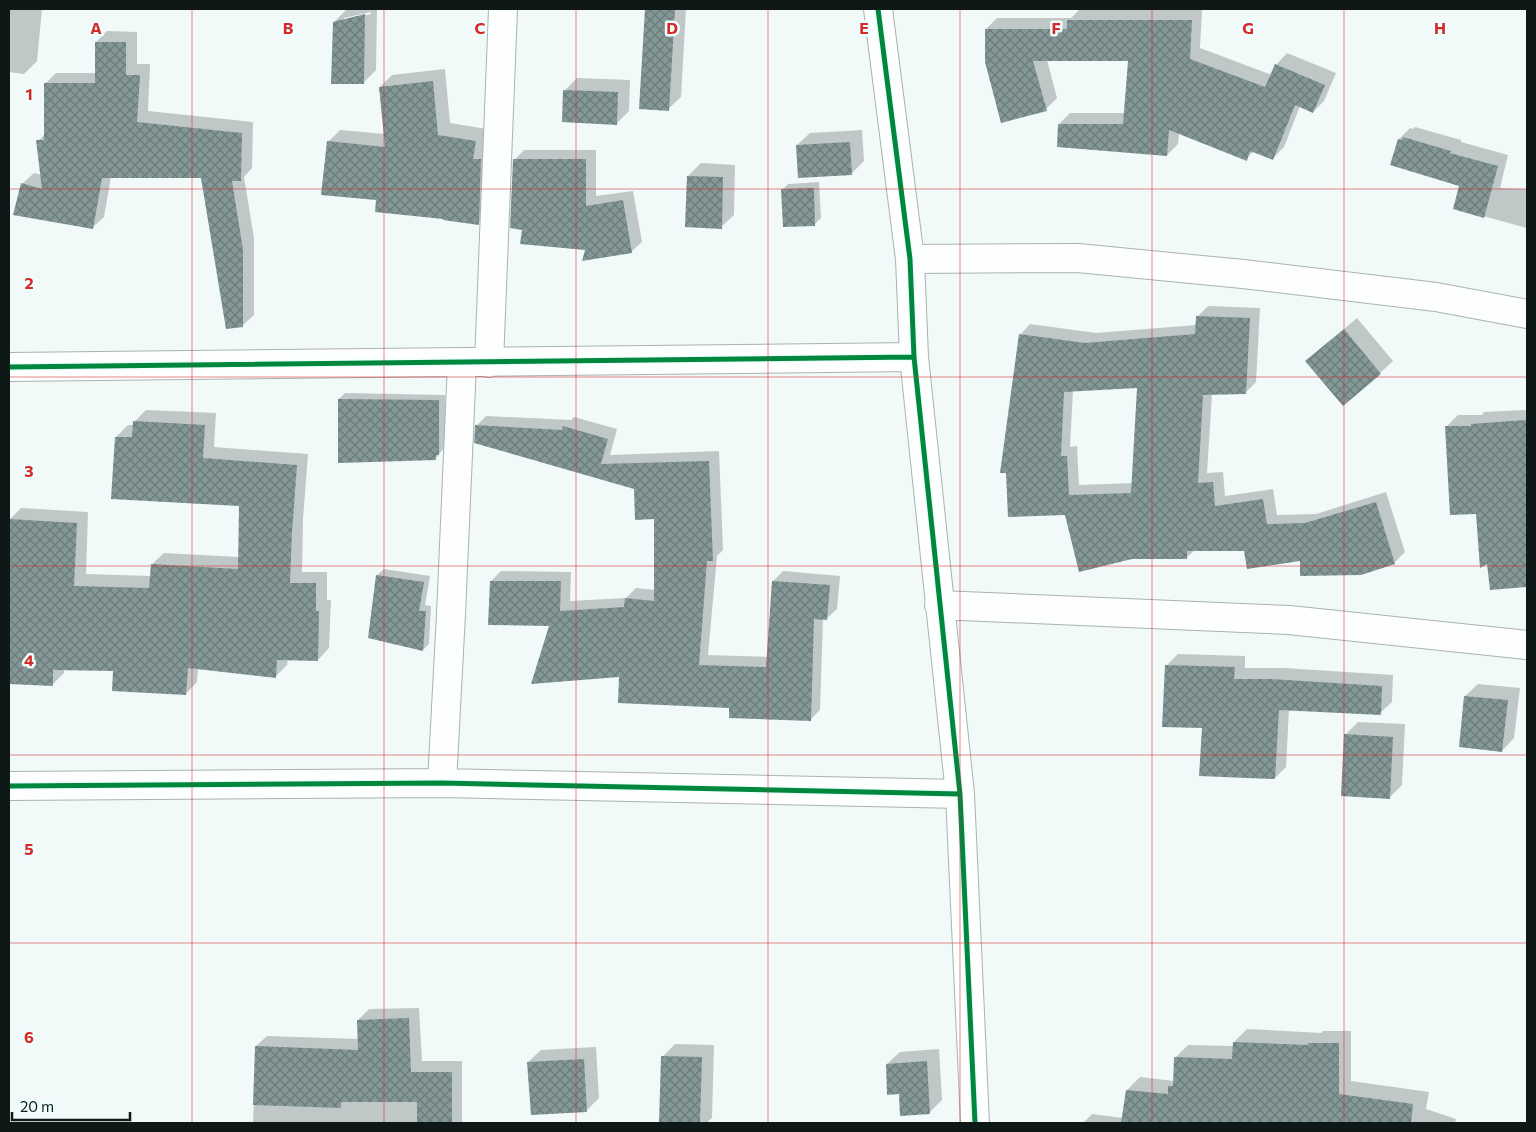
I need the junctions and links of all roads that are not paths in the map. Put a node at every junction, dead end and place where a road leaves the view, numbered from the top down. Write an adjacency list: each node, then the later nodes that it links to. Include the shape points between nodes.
1 (503, 9): 6 (street)
2 (878, 9): 3 (street)
3 (910, 259): 4 (street, via 1078,258 1426,296); 5 (street)
4 (1527, 314)
5 (914, 357): 6 (street); 9 (street)
6 (489, 362): 7 (street)
7 (462, 363): 8 (street); 11 (street)
8 (9, 367)
9 (939, 605): 10 (street, via 1289,620); 13 (street)
10 (1527, 645)
11 (442, 783): 12 (street); 13 (street)
12 (9, 786)
13 (960, 794): 14 (street)
14 (975, 1123)

